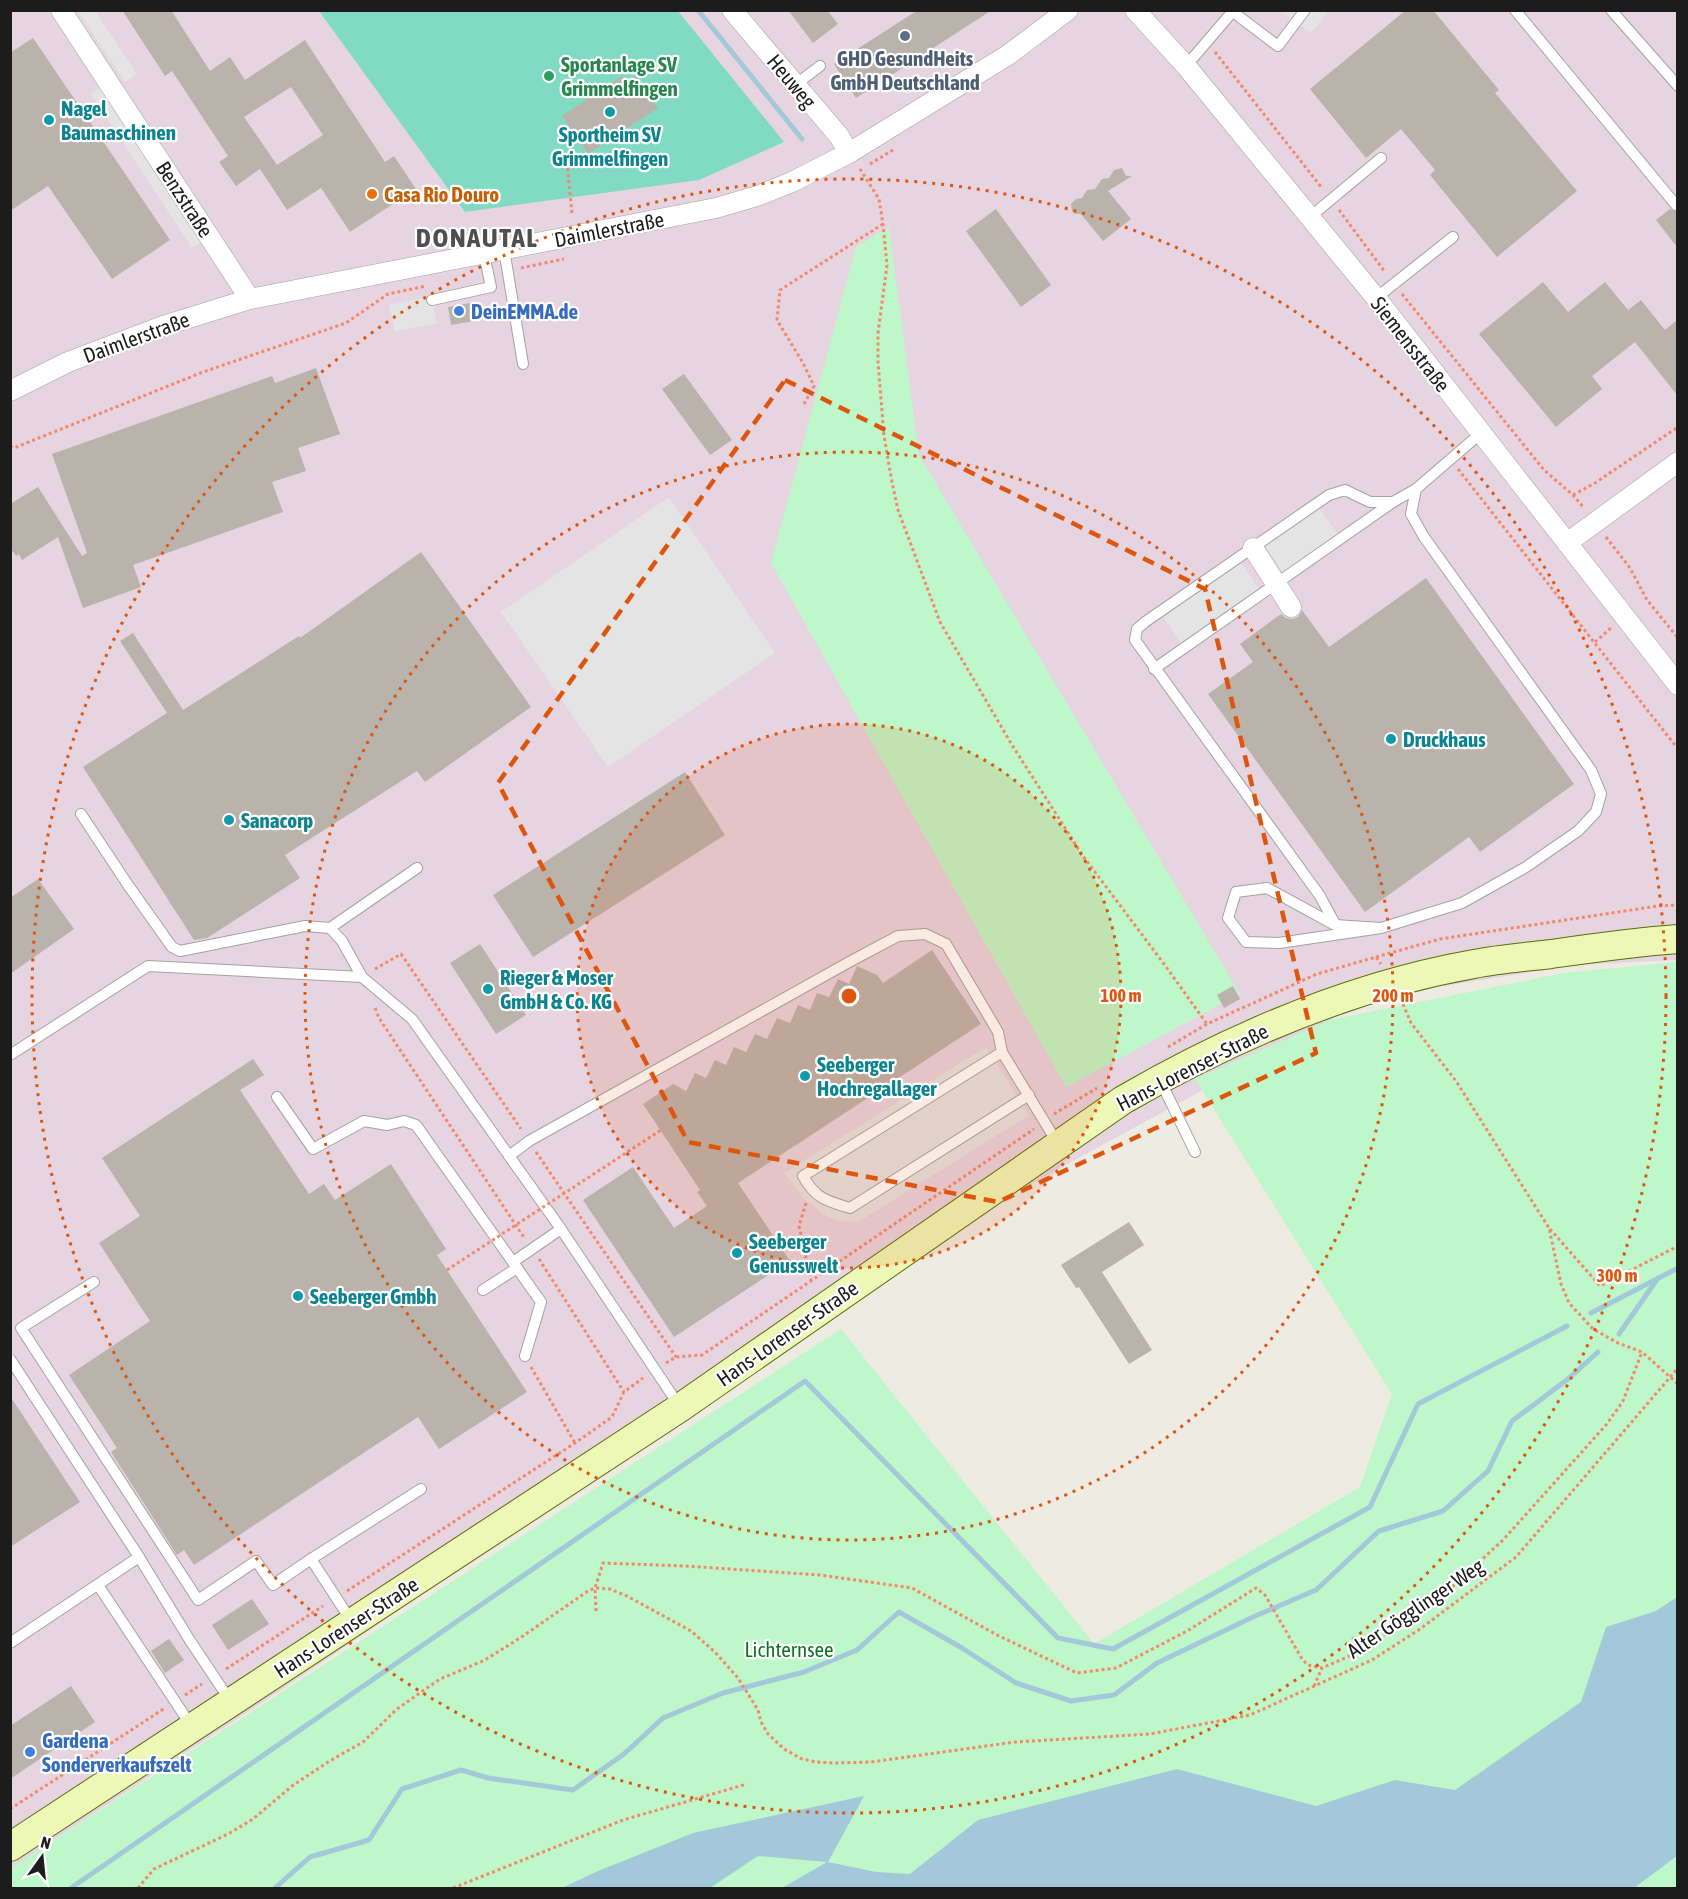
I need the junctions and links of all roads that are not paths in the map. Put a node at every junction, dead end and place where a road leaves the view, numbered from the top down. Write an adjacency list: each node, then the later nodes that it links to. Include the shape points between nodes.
1 (61, 10): 21 (street, Benzstraße)
2 (732, 10): 11 (street, Heuweg)
3 (1068, 10): 13 (street, Daimlerstraße, via 1008,55)
4 (1135, 10): 10 (street, Siemensstraße)
5 (1305, 10): 8 (lane, via 1278,46)
6 (1515, 10): 15 (lane)
7 (1611, 10): 12 (lane)
8 (1233, 11): 10 (lane)
9 (820, 66): 11 (lane)
10 (1186, 66): 16 (street, Siemensstraße)
11 (795, 85): 13 (street, Heuweg, via 839,135)
12 (1677, 86)
13 (849, 153): 18 (street, Daimlerstraße, via 792,182 716,208)
14 (1381, 158): 16 (lane)
15 (1676, 205)
16 (1310, 217): 20 (street, Siemensstraße)
17 (1453, 237): 20 (lane)
18 (504, 249): 19 (street, Daimlerstraße); 23 (lane)
19 (484, 254): 21 (street, Daimlerstraße); 22 (lane, via 491,287)
20 (1376, 298): 25 (street, Siemensstraße)
21 (250, 299): 24 (street, Daimlerstraße, via 68,362)
22 (432, 300)
23 (523, 364)
24 (10, 391)
25 (1481, 433): 27 (lane); 29 (street, Siemensstraße)
26 (1677, 462): 29 (street)
27 (1416, 489): 28 (lane); 39 (lane, via 1411,514 1424,537 1591,770 1601,794 1596,812 1578,831 1526,867 1462,903)
28 (1393, 502): 30 (lane, via 1370,502 1345,490 1329,495); 31 (lane)
29 (1567, 543): 34 (street, Siemensstraße)
30 (1253, 548): 31 (street); 33 (lane, via 1137,629 1135,640)
31 (1277, 583): 32 (street); 33 (lane)
32 (1291, 607)
33 (1154, 669): 37 (lane, via 1320,896)
34 (1677, 685)
35 (81, 814): 38 (lane, via 153,921 172,947 180,951 305,926)
36 (417, 868): 38 (lane)
37 (1335, 925): 39 (lane); 39 (lane, via 1267,888 1236,892 1228,918 1246,942 1279,943)
38 (330, 928): 41 (lane)
39 (1381, 928)
40 (1677, 939): 44 (street, Hans-Lorenser-Straße, via 1474,964 1394,983 1323,1004 1265,1027)
41 (362, 977): 43 (lane, via 148,966); 49 (lane, via 412,1019)
42 (1002, 1052): 45 (lane); 45 (lane, via 802,1176 810,1190 823,1200 850,1208); 49 (lane, via 998,1032 946,944 925,934 897,936 529,1141)
43 (10, 1055)
44 (1159, 1079): 47 (street, Hans-Lorenser-Straße); 48 (lane)
45 (1029, 1095): 47 (lane)
46 (277, 1097): 51 (lane, via 313,1149 364,1122 387,1125 404,1121 416,1125)
47 (1052, 1133): 56 (street, Hans-Lorenser-Straße)
48 (1195, 1152)
49 (509, 1156): 50 (lane)
50 (561, 1229): 51 (lane); 56 (lane)
51 (515, 1265): 53 (lane); 54 (lane, via 541,1302)
52 (94, 1282): 59 (lane, via 21,1328 198,1600 256,1561 273,1586)
53 (483, 1290)
54 (525, 1356)
55 (10, 1359): 58 (lane)
56 (681, 1407): 61 (street, Hans-Lorenser-Straße)
57 (421, 1489): 59 (lane)
58 (139, 1557): 60 (lane); 63 (lane)
59 (311, 1559): 61 (lane)
60 (98, 1585): 62 (lane); 64 (lane)
61 (352, 1623): 63 (street, Hans-Lorenser-Straße)
62 (10, 1643)
63 (232, 1702): 64 (street, Hans-Lorenser-Straße)
64 (192, 1728): 65 (street, Hans-Lorenser-Straße)
65 (10, 1847)

